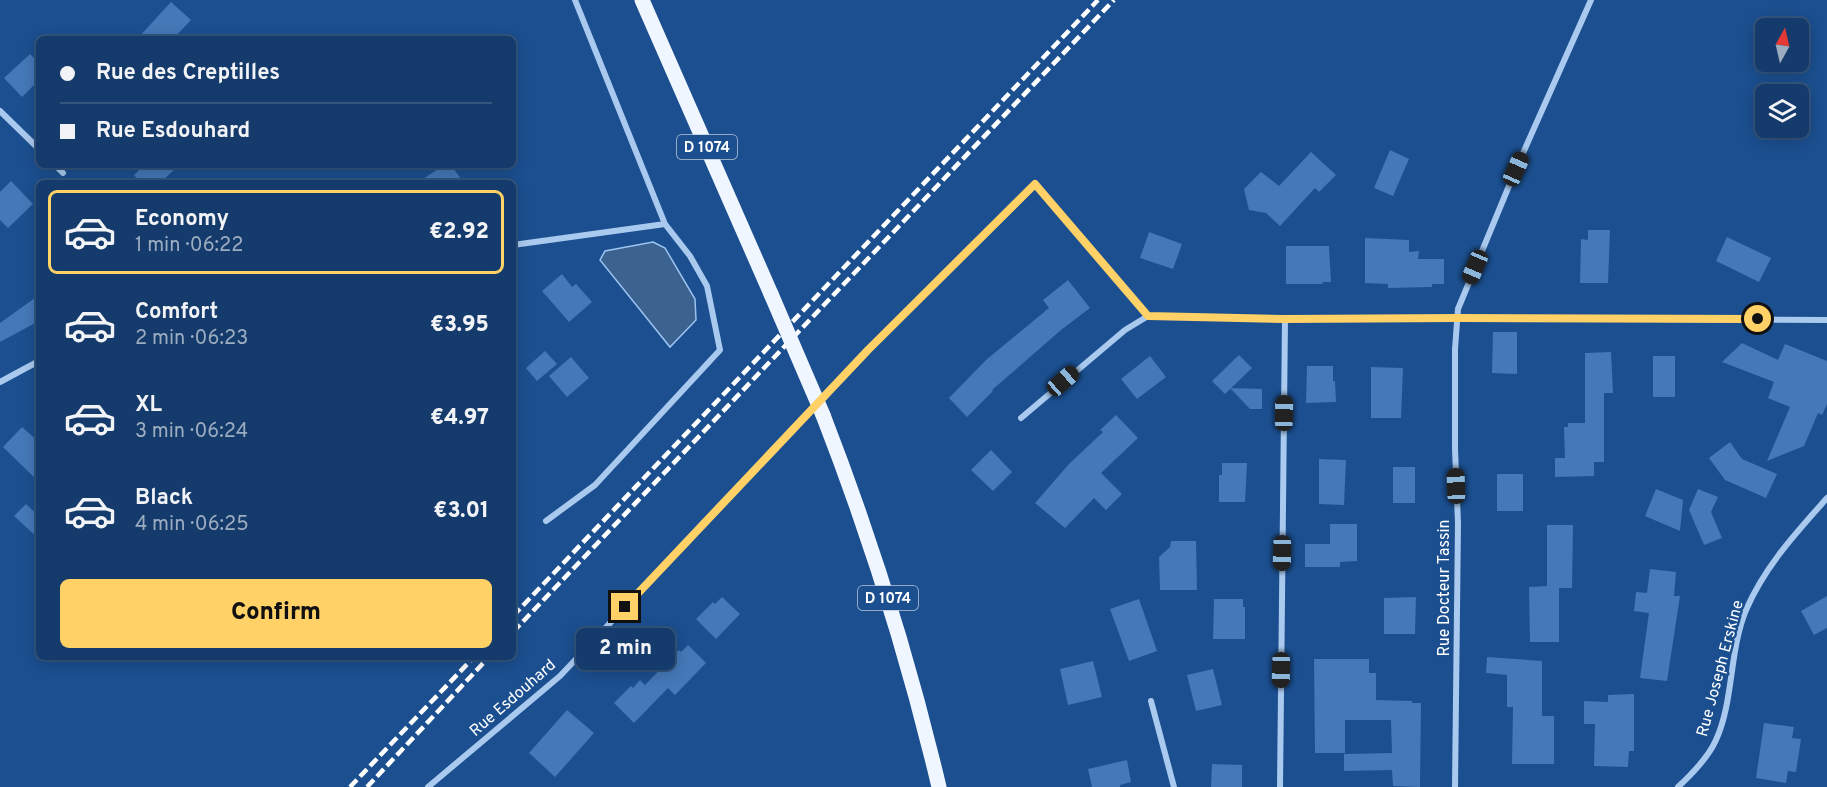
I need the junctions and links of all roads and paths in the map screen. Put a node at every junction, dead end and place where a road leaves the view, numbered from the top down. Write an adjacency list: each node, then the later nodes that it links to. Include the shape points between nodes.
1 (575, 0): 8 (street)
2 (642, 0): 21 (main road, D 1074, bridge, via 823,415 880,572)
3 (1592, 0): 11 (street, Rue Docteur Tassin, via 1516,169)
4 (0, 111): 5 (street)
5 (36, 146)
6 (58, 168): 7 (street)
7 (63, 173)
8 (665, 224): 9 (street); 18 (street, via 707,286 720,350 595,485)
9 (516, 244)
10 (1148, 316): 12 (street); 16 (street, via 1117,336); 20 (street, Rue Esdouhard, via 1035,184 868,350 560,675)
11 (1457, 318): 12 (street); 13 (street); 24 (street, Rue Docteur Tassin)
12 (1285, 319): 23 (street)
13 (1827, 320)
14 (36, 363): 15 (street)
15 (0, 382)
16 (1021, 418)
17 (1827, 498): 25 (street, Rue Joseph Erskine, via 1766,570 1746,611 1715,741)
18 (546, 521)
19 (1151, 701): 22 (street)
20 (428, 787)
21 (939, 787)
22 (1174, 787)
23 (1280, 787)
24 (1455, 787)
25 (1678, 787)

